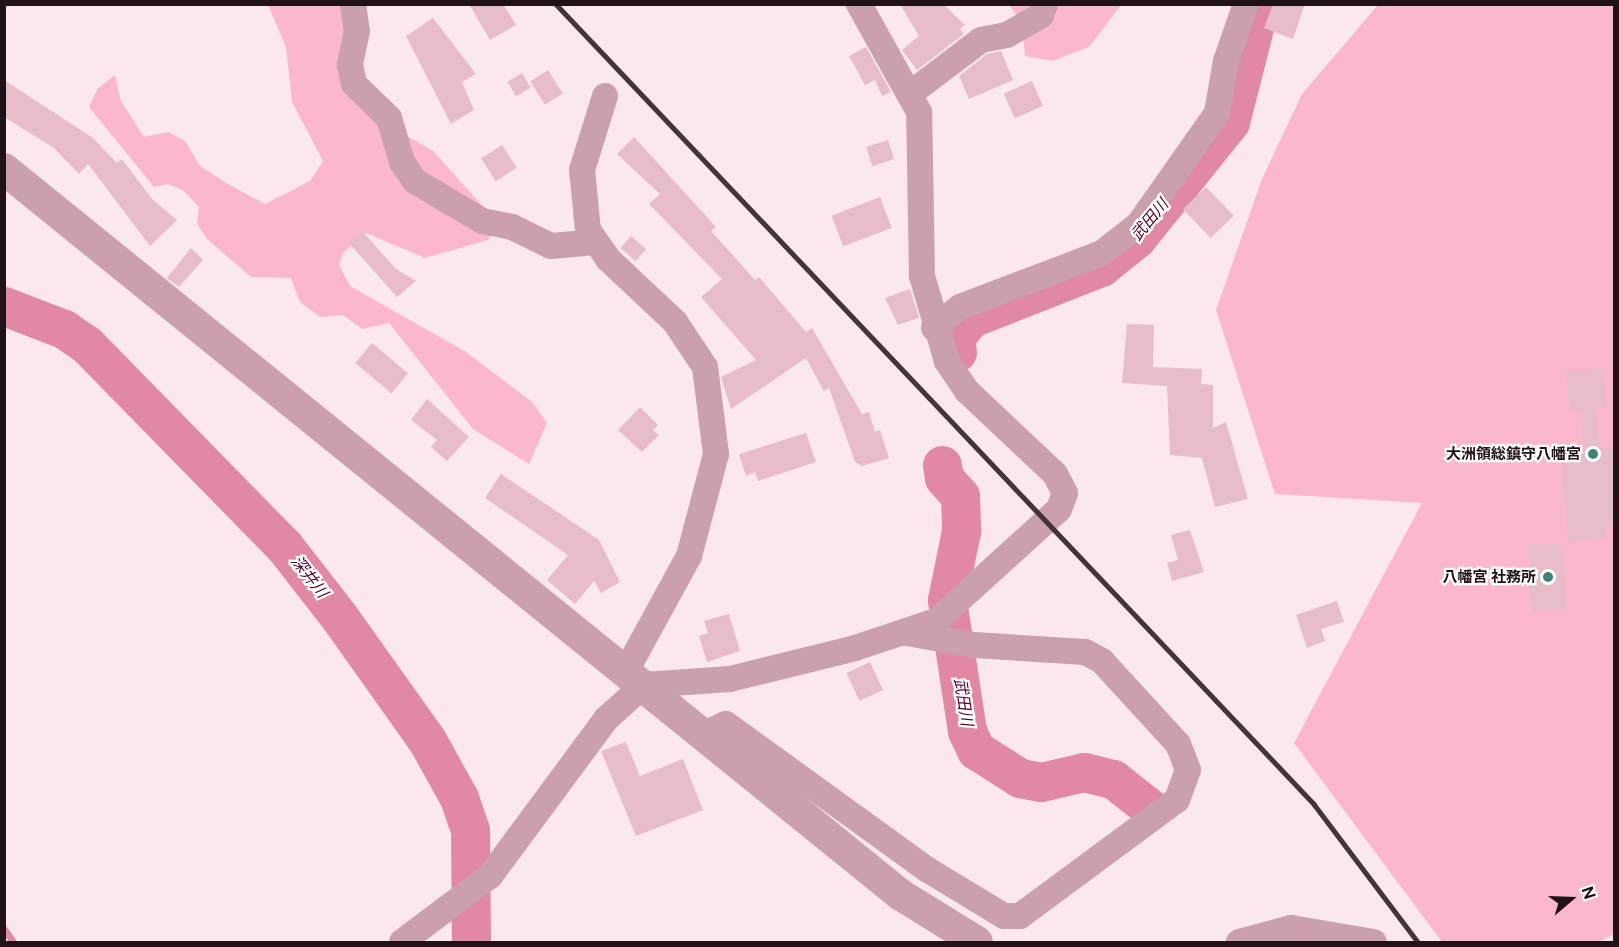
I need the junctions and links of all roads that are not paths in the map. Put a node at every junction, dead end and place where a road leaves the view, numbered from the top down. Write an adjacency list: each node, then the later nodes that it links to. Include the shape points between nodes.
1 (353, 4): 8 (street, via 357,31 350,65 354,84 389,118 402,162 415,181 482,221 551,246)
2 (858, 4): 5 (street)
3 (1045, 4): 5 (street, via 1041,15 1007,34 981,40)
4 (1246, 4): 9 (street, via 1226,61 1217,113 1139,224 1102,253 960,306)
5 (911, 93): 9 (street, via 921,143 922,276)
6 (605, 96): 8 (street, via 582,170 588,230)
7 (4, 169): 11 (street)
8 (596, 242): 11 (street, via 675,322 705,368 715,445 689,556)
9 (934, 328): 10 (street, via 947,361 967,391 1054,474 1065,493 1059,509 959,604)
10 (907, 633): 11 (street, via 730,679); 12 (street, via 974,645 1085,652 1102,661 1178,744 1188,770 1177,800 1020,916 1004,916 928,870 726,724)
11 (635, 678): 12 (street); 13 (street, via 490,876)
12 (702, 735): 14 (street, via 901,895)
13 (402, 942)
14 (977, 942)
15 (1239, 942): 16 (street, via 1291,928)
16 (1374, 942)

